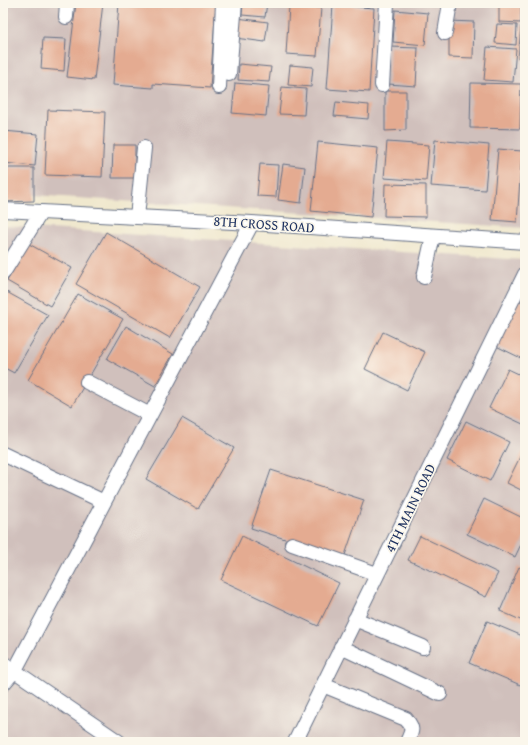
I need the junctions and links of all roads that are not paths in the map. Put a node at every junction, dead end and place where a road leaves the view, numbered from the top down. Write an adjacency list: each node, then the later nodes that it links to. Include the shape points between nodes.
1 (67, 3): 6 (street)
2 (223, 3): 10 (street)
3 (235, 3): 8 (street)
4 (387, 3): 9 (street)
5 (450, 3): 7 (street)
6 (66, 17)
7 (445, 33)
8 (229, 74)
9 (382, 85)
10 (219, 87)
11 (144, 148): 14 (street)
12 (3, 210): 13 (street, 8TH CROSS ROAD)
13 (41, 212): 14 (street, 8TH CROSS ROAD); 18 (street)
14 (137, 217): 15 (street, 8TH CROSS ROAD)
15 (252, 223): 16 (street, 8TH CROSS ROAD); 22 (street)
16 (433, 236): 17 (street, 8TH CROSS ROAD); 20 (street)
17 (525, 242)
18 (3, 273)
19 (525, 274): 26 (street, 4TH MAIN ROAD)
20 (424, 277)
21 (87, 382): 22 (street)
22 (150, 415): 24 (street)
23 (3, 454): 24 (street)
24 (104, 502): 30 (street)
25 (292, 544): 26 (street)
26 (377, 574): 27 (street, 4TH MAIN ROAD)
27 (355, 619): 28 (street, 4TH MAIN ROAD); 29 (street)
28 (342, 647): 32 (street, 4TH MAIN ROAD); 33 (street)
29 (424, 647)
30 (9, 667): 31 (street); 34 (street)
31 (3, 684)
32 (323, 685): 35 (street, 4TH MAIN ROAD); 36 (street, via 406,719 412,732)
33 (440, 694)
34 (119, 742)
35 (295, 742)
36 (407, 742)

